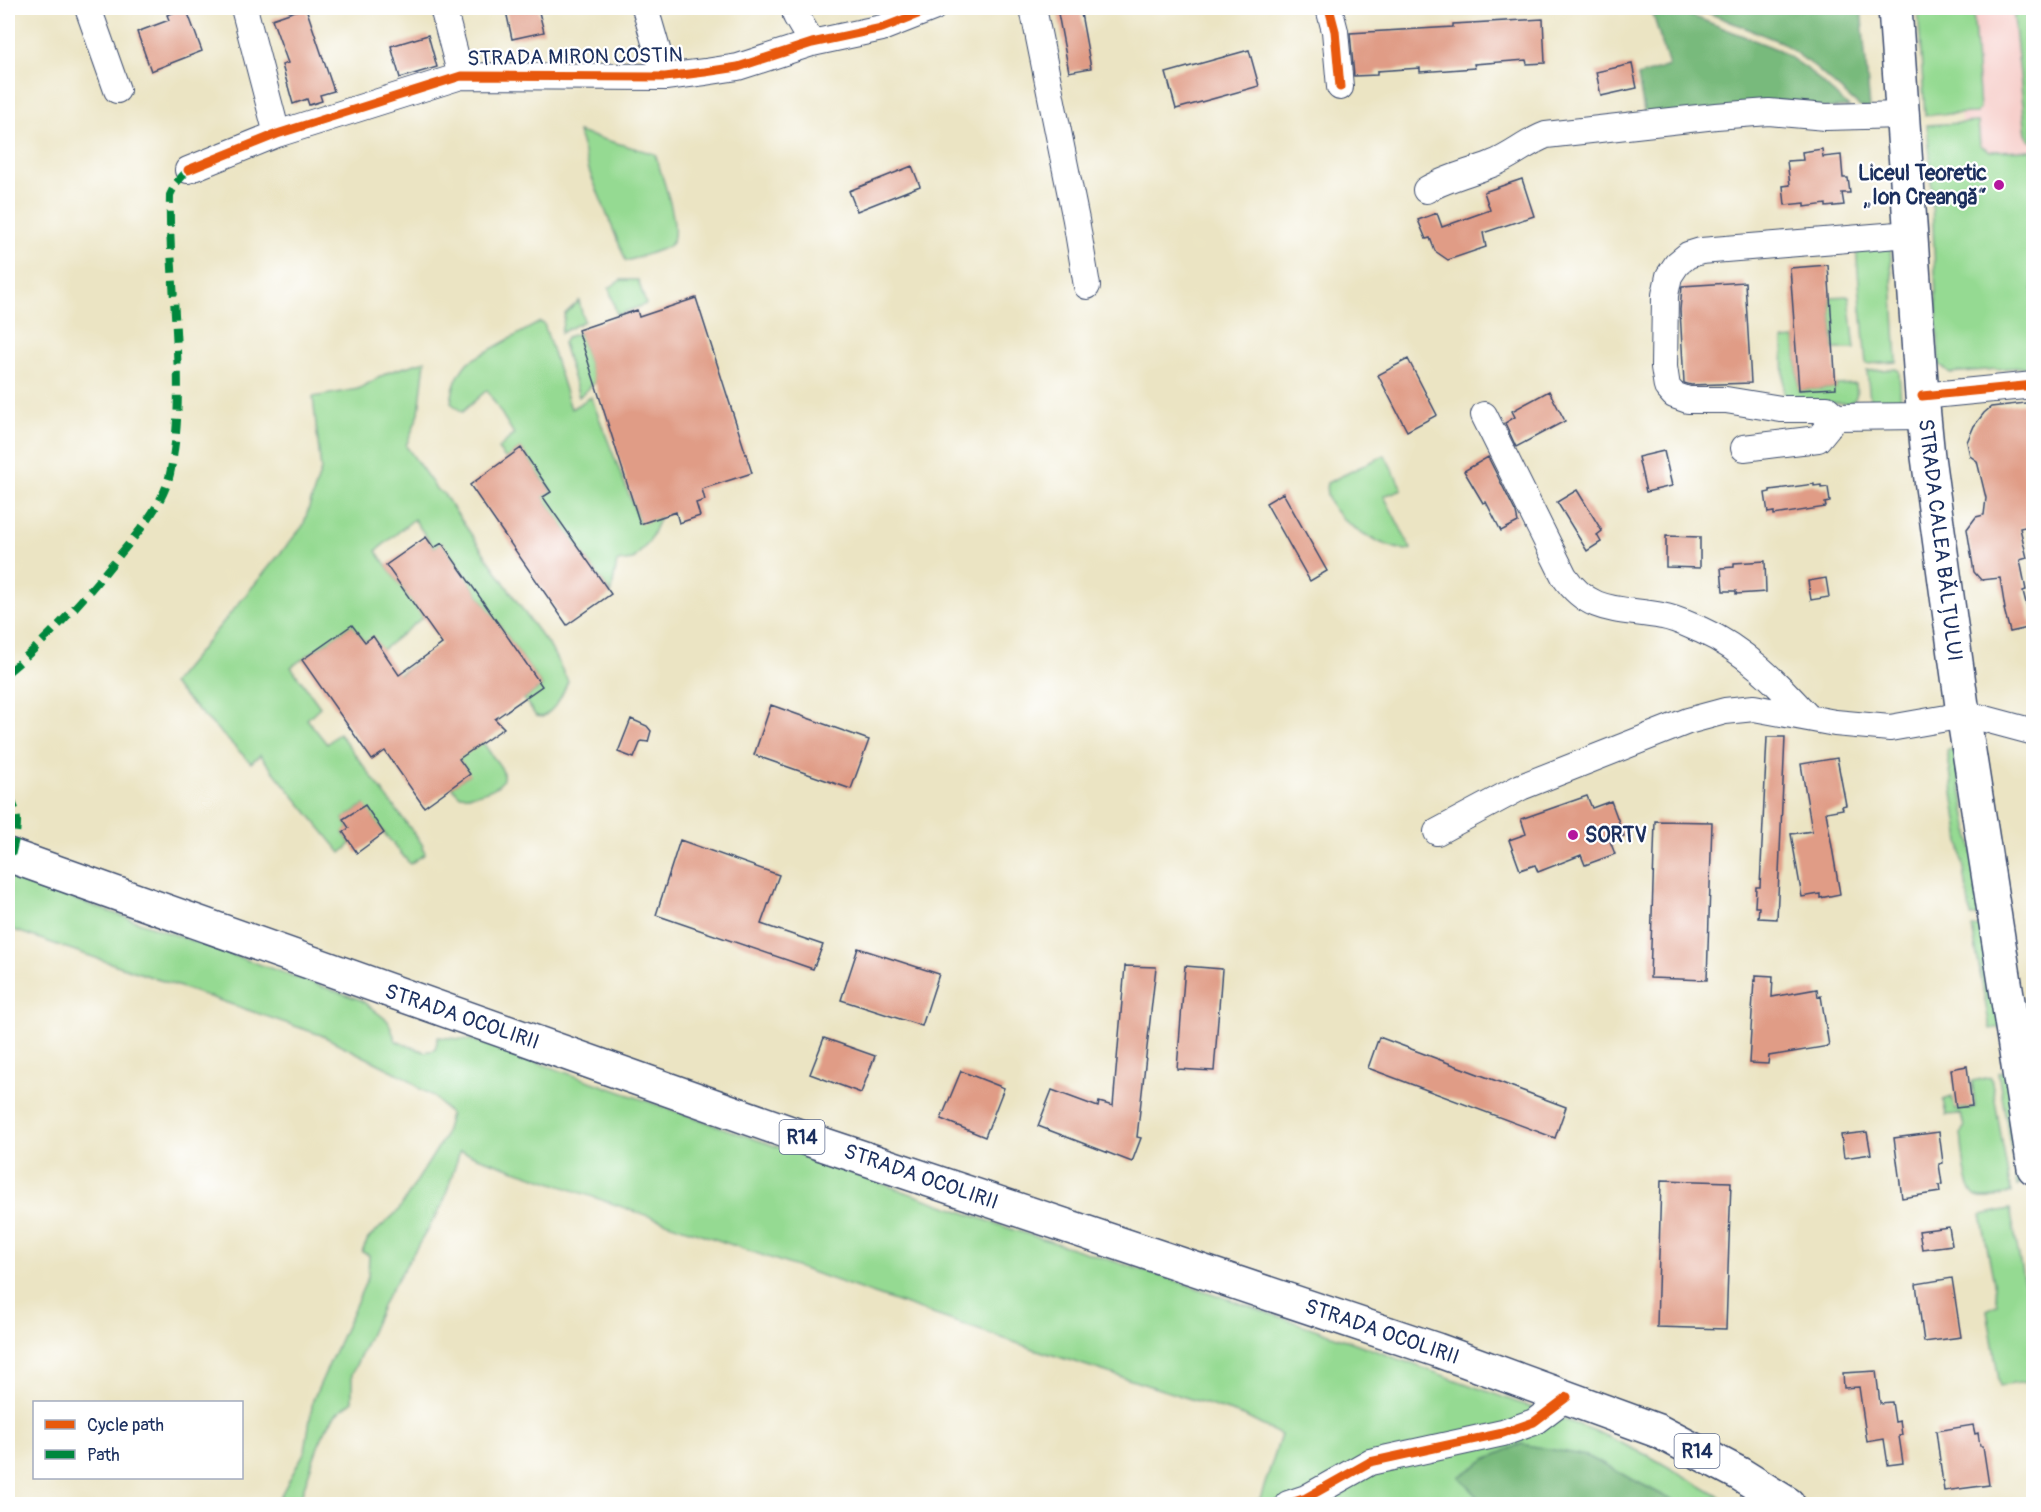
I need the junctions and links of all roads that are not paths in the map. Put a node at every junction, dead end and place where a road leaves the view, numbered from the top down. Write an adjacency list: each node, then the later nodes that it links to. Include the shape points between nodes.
1 (88, 8): 14 (street)
2 (244, 8): 16 (street)
3 (444, 8): 11 (street)
4 (645, 8): 12 (street)
5 (795, 8): 10 (street)
6 (933, 8): 10 (street, STRADA MIRON COSTIN, via 882,28)
7 (1033, 8): 20 (street)
8 (1329, 8): 13 (street)
9 (1895, 8): 15 (main road, STRADA CALEA BĂLȚULUI)
10 (812, 43): 12 (street, STRADA MIRON COSTIN, via 738,67)
11 (461, 76): 12 (street, STRADA MIRON COSTIN); 16 (street, STRADA MIRON COSTIN)
12 (665, 77)
13 (1340, 87)
14 (117, 90)
15 (1902, 115): 18 (street, via 1826,117 1769,112 1546,135 1493,164); 19 (main road, STRADA CALEA BĂLȚULUI)
16 (277, 134): 17 (street, STRADA MIRON COSTIN)
17 (188, 170)
18 (1426, 190)
19 (1910, 234): 22 (main road, STRADA CALEA BĂLȚULUI); 24 (street, via 1701,251 1688,255 1669,276 1664,367 1667,387 1674,395 1688,400 1726,400 1781,409 1827,409)
20 (1087, 286)
21 (2034, 385): 22 (street)
22 (1922, 406): 24 (street); 26 (main road, STRADA CALEA BĂLȚULUI)
23 (1484, 415): 27 (street, via 1564,576 1579,595 1606,608 1665,616 1702,630 1777,682)
24 (1836, 417): 25 (street, via 1818,439)
25 (1744, 448)
26 (1963, 713): 27 (street, via 1890,728); 28 (street); 31 (main road, STRADA CALEA BĂLȚULUI)
27 (1808, 717): 29 (street, via 1754,708 1688,721 1521,788)
28 (2034, 732)
29 (1437, 832)
30 (8, 855): 32 (main road, STRADA OCOLIRII / R14, via 808,1139)
31 (2034, 1168)
32 (1567, 1397): 33 (main road, STRADA OCOLIRII / R14); 34 (street, via 1534,1422 1503,1433 1370,1462)
33 (1599, 1409): 35 (main road, R14); 36 (main road, R14, via 1658,1431 1740,1473)
34 (1288, 1504)
35 (1760, 1504)
36 (1788, 1504)

